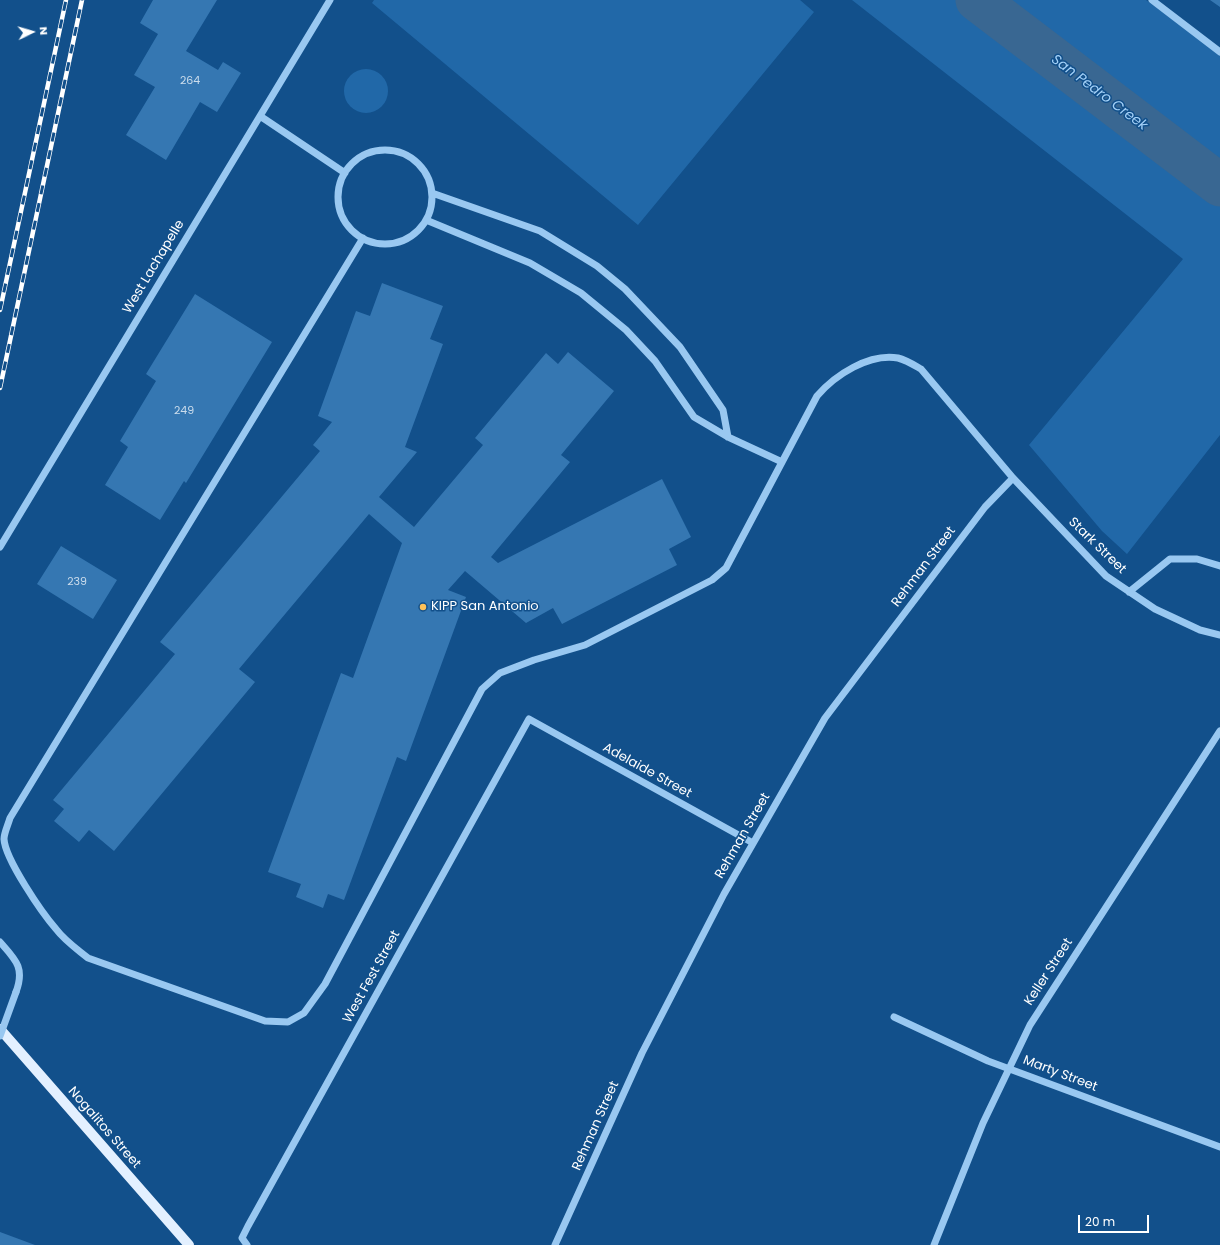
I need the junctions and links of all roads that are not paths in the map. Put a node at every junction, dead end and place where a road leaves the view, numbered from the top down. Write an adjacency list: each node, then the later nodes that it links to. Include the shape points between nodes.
1 (330, 0): 4 (street, West Lachapelle)
2 (1152, 0): 3 (street)
3 (1220, 52)
4 (260, 116): 5 (street); 12 (street, West Lachapelle)
5 (345, 173): 6 (street, via 364,155 389,150 414,159 429,180); 8 (street, via 338,197 340,210 353,231)
6 (432, 193): 7 (street); 9 (street, via 540,231 597,266 625,288 680,347 723,410)
7 (426, 220): 8 (street, via 419,230 399,242 374,243); 9 (street, via 530,263 581,293 626,330 650,356 694,417)
8 (363, 238): 10 (street, Stark Street, via 10,818 4,838 14,868 56,930 71,946 88,958 265,1021 288,1022 304,1013 325,984 482,689 500,673 585,645 712,580 726,568)
9 (728, 437): 10 (street)
10 (782, 462): 11 (street, Stark Street, via 817,396 826,385 862,364 881,357 900,358 921,369)
11 (1012, 478): 14 (street, Stark Street, via 1106,576); 18 (street, Rehman Street, via 985,507 824,718)
12 (0, 548)
13 (1220, 566): 14 (street, via 1197,559 1170,559)
14 (1129, 592): 15 (street, Stark Street, via 1155,610 1200,630)
15 (1220, 634)
16 (529, 719): 18 (street, Adelaide Street); 26 (street, West Fest Street, via 248,1226 242,1238)
17 (1220, 731): 23 (street, Keller Street, via 1030,1025)
18 (753, 843): 27 (street, Rehman Street, via 642,1053)
19 (0, 942): 22 (street, bridge, via 18,965 20,981)
20 (894, 1017): 23 (street, Marty Street, via 988,1061)
21 (0, 1029): 25 (main road, Nogalitos Street)
22 (0, 1036)
23 (1008, 1067): 24 (street, Marty Street); 28 (street, Keller Street)
24 (1220, 1147)
25 (189, 1245)
26 (247, 1245)
27 (555, 1245)
28 (934, 1245)

